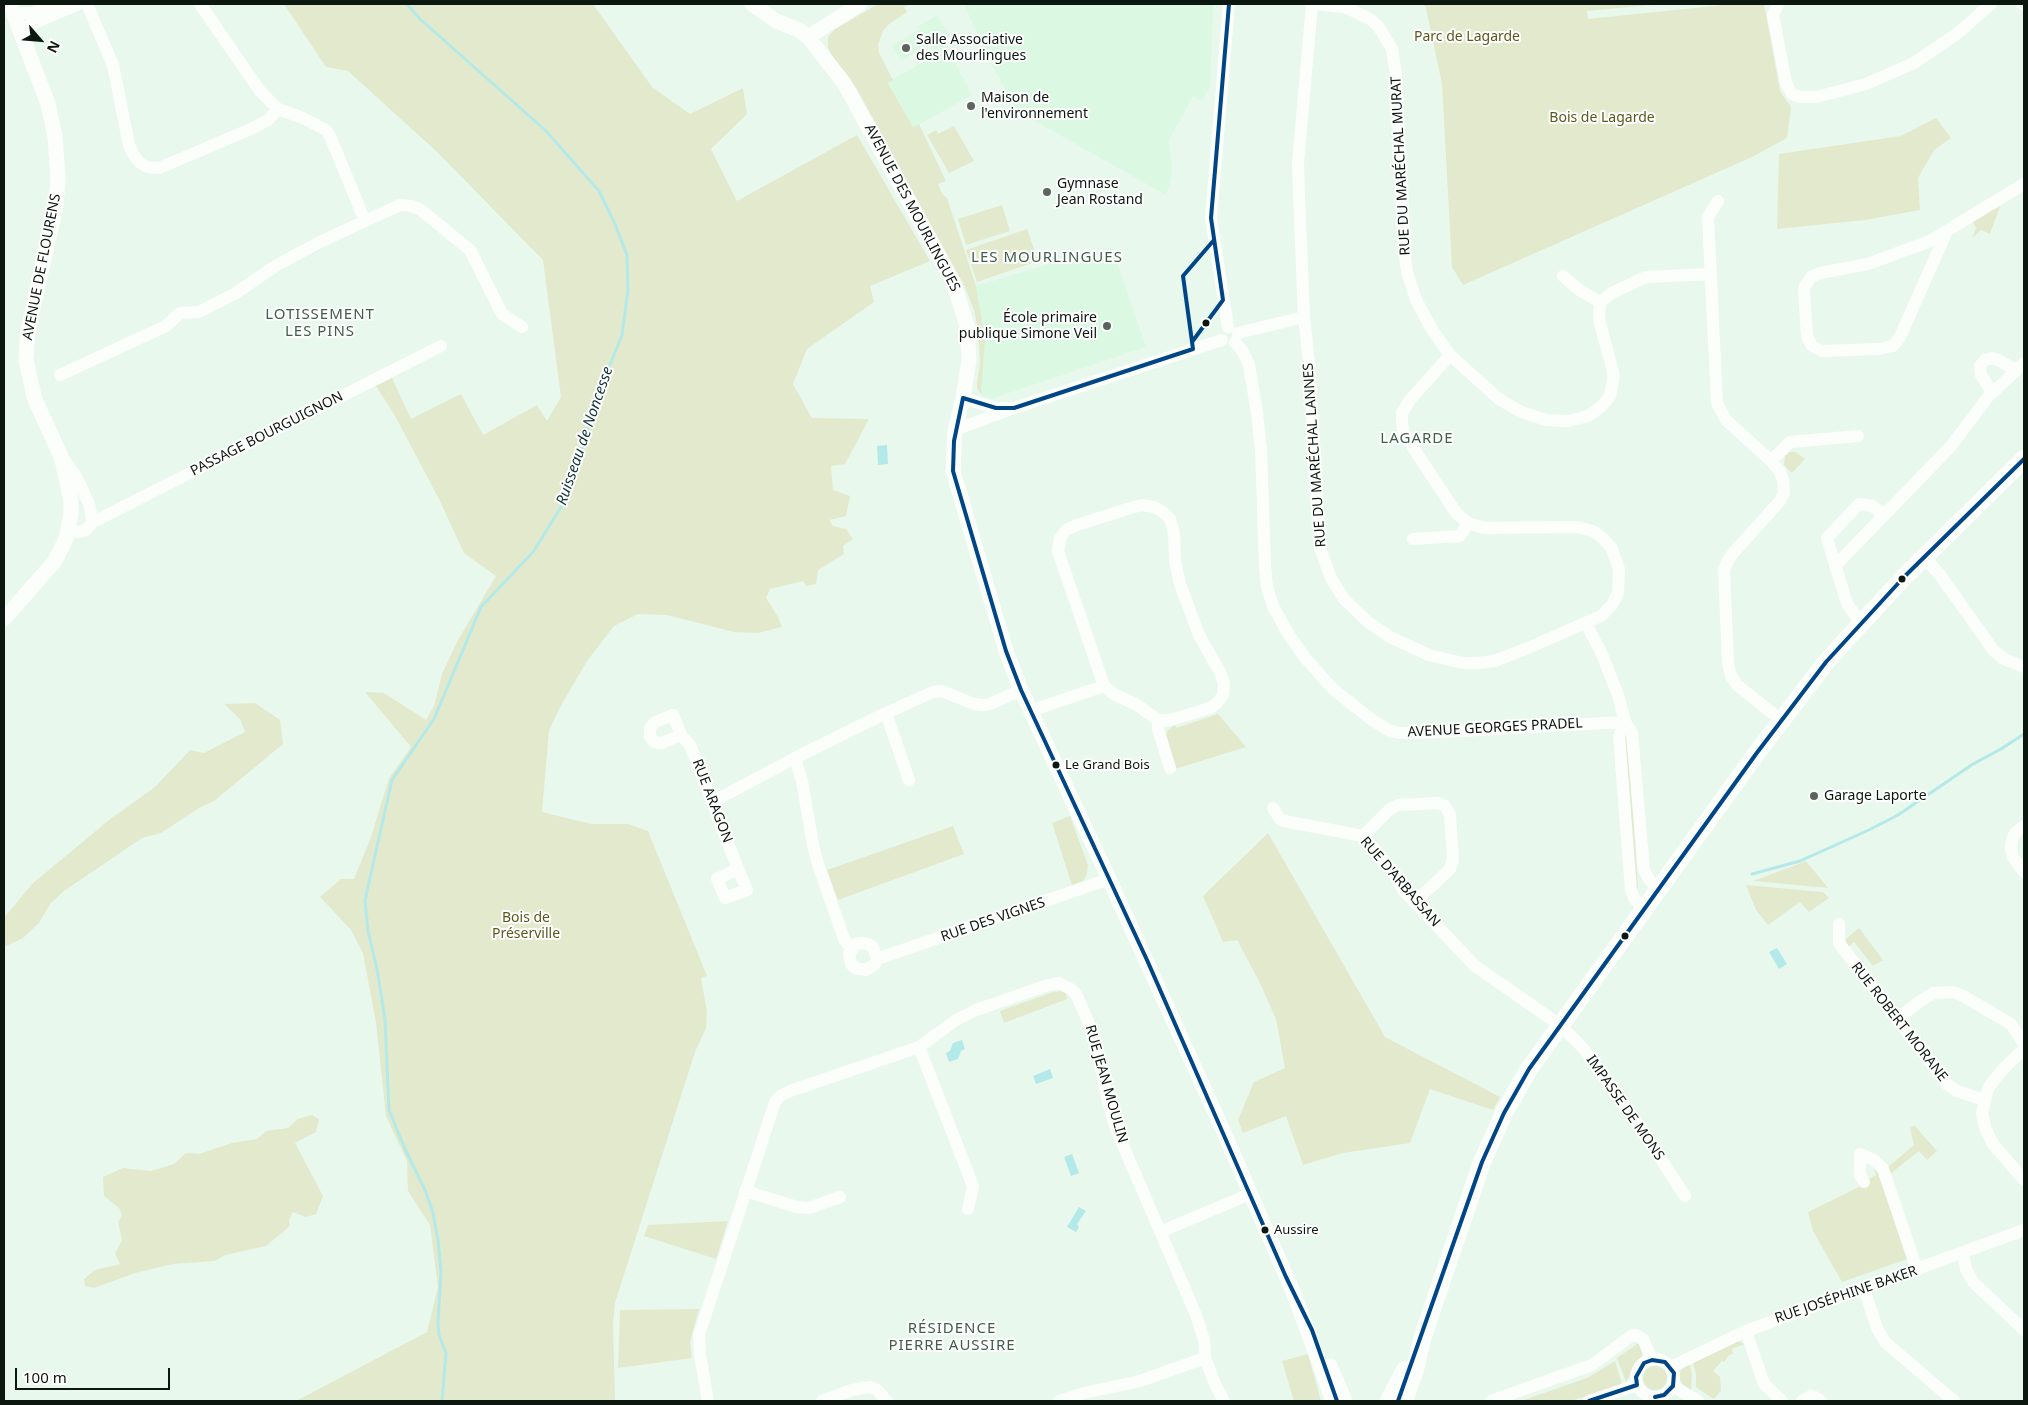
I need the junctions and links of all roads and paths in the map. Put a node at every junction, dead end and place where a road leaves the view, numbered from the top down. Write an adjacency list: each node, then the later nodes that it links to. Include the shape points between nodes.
1 (54, 4): 12 (street)
2 (79, 4): 12 (street)
3 (87, 4): 14 (street, via 113,65 129,145 139,162 147,167 158,168 251,129 268,120)
4 (200, 4): 14 (street, via 260,92)
5 (752, 4): 13 (street, via 776,21)
6 (845, 4): 13 (street)
7 (860, 4): 13 (street)
8 (1229, 4): 24 (street, AVENUE GEORGES PRADEL, via 1211,218)
9 (1312, 4): 22 (street, RUE DU MARÉCHAL LANNES, via 1298,163); 26 (street, RUE DU MARÉCHAL MURAT, via 1345,7 1370,19 1392,49 1407,272 1420,310)
10 (1778, 4): 11 (street, via 1773,15 1786,83 1792,94 1801,97 1816,97 1866,84 1914,63 1958,34)
11 (1991, 4)
12 (14, 16): 34 (street, AVENUE DE FLOURENS, via 52,119 58,178 56,206 28,330 26,360 35,400)
13 (803, 33): 30 (street, AVENUE DES MOURLINGUES, via 844,83 954,284 964,313 969,347)
14 (278, 109): 17 (street, via 326,130)
15 (2024, 184): 18 (street)
16 (1718, 201): 19 (street, via 1708,218)
17 (365, 221): 23 (street, via 400,206 421,210 470,250 502,314); 28 (street, via 277,265 236,293 198,312 180,313 166,326)
18 (1946, 233): 18 (street, via 1885,258 1811,278 1804,292 1807,336 1812,346 1822,351 1893,346 1900,337)
19 (1711, 274): 21 (street, via 1646,276); 36 (street, via 1717,403 1726,420)
20 (1563, 276): 21 (street)
21 (1600, 302): 26 (street, RUE DU MARÉCHAL MURAT, via 1599,320 1614,376 1610,396 1588,416 1568,421 1546,420 1521,412 1499,399)
22 (1304, 317): 24 (street); 46 (street, RUE DU MARÉCHAL LANNES, via 1320,548 1331,578 1344,599 1390,637 1429,655 1463,663 1494,661)
23 (522, 327)
24 (1231, 336): 31 (street); 54 (street, AVENUE GEORGES PRADEL, via 1244,352 1257,413 1267,587 1289,635 1333,689 1377,723 1400,733)
25 (441, 346): 38 (street, PASSAGE BOURGUIGNON)
26 (1450, 355): 39 (street, via 1410,400 1402,414 1402,424 1408,440 1450,505)
27 (2020, 367): 29 (street); 29 (street, via 1992,358 1985,360 1980,366 1981,375)
28 (60, 375)
29 (1992, 392): 37 (street, via 1952,446)
30 (963, 398): 31 (street, via 996,408); 32 (street, AVENUE DES MOURLINGUES)
31 (1014, 408): 32 (street)
32 (955, 430): 49 (street, AVENUE DES MOURLINGUES, via 953,462 957,486 1003,643)
33 (1858, 436): 36 (street, via 1790,442)
34 (61, 456): 38 (street, via 77,478); 40 (street, AVENUE DE FLOURENS, via 71,500)
35 (2024, 459): 42 (main road)
36 (1771, 461): 53 (street, via 1780,472 1784,492 1780,501 1728,560 1724,582 1731,676 1741,689)
37 (1885, 515): 43 (street); 43 (street, via 1872,506 1859,504 1841,522 1827,538)
38 (93, 522): 40 (street, PASSAGE BOURGUIGNON, via 81,532)
39 (1468, 523): 41 (street, via 1460,536); 46 (street, RUE DU MARÉCHAL LANNES, via 1493,529 1577,527 1604,539 1616,559 1620,580 1618,593 1601,616)
40 (69, 530): 44 (street, AVENUE DE FLOURENS, via 54,562)
41 (1414, 539)
42 (1924, 557): 45 (main road); 47 (street, via 1994,651)
43 (1835, 566): 45 (street, via 1848,606)
44 (4, 619)
45 (1861, 623): 53 (main road)
46 (1586, 624): 54 (street, via 1601,652)
47 (2024, 667)
48 (1104, 686): 50 (street); 52 (street); 52 (street, via 1058,551 1060,538 1066,530 1077,525 1127,508 1154,507 1170,519 1175,561 1187,608 1224,684 1223,695 1210,708 1176,720)
49 (1021, 690): 50 (street, AVENUE DES MOURLINGUES); 51 (street, via 983,705 942,691 934,692)
50 (1030, 711): 65 (street, AVENUE DES MOURLINGUES)
51 (886, 713): 56 (street); 58 (street)
52 (1158, 720): 57 (street)
53 (1781, 720): 66 (main road)
54 (1625, 722): 66 (street, via 1632,732 1644,870 1650,881); 68 (street, via 1619,736 1630,890)
55 (681, 735): 59 (street, RUE ARAGON, via 690,746)
56 (795, 758): 59 (street); 70 (street, RUE DES VIGNES, via 818,864 844,939)
57 (1170, 768)
58 (909, 780)
59 (712, 802): 63 (street, RUE ARAGON)
60 (1273, 808): 62 (street, RUE D'ARBASSAN, via 1284,821)
61 (2024, 826): 64 (street, via 2015,833 2011,849)
62 (1362, 836): 67 (street, RUE D'ARBASSAN); 67 (street, via 1398,805 1438,803 1445,806 1450,814 1453,860 1450,870)
63 (738, 869)
64 (2024, 872)
65 (1110, 879): 71 (street, RUE DES VIGNES); 81 (street, AVENUE DES MOURLINGUES)
66 (1659, 887): 68 (main road)
67 (1415, 902): 73 (street, RUE D'ARBASSAN, via 1475,966)
68 (1644, 908): 73 (main road)
69 (1838, 924): 72 (street, RUE ROBERT MORANE, via 1839,943)
70 (852, 949): 71 (street, via 862,943 868,944 873,947); 71 (street, RUE DES VIGNES, via 849,959 855,968 866,970)
71 (877, 959)
72 (1897, 1019): 74 (street, via 1933,993 1953,992 2010,1024); 77 (street, RUE ROBERT MORANE, via 1947,1084)
73 (1560, 1025): 82 (street, IMPASSE DE MONS, via 1604,1076); 93 (main road, via 1516,1091 1492,1138)
74 (2024, 1044)
75 (919, 1047): 80 (street, RUE JEAN MOULIN, via 780,1096 772,1108); 84 (street, via 973,1186); 86 (street, RUE JEAN MOULIN, via 956,1020 976,1010 1048,985 1059,983 1071,989 1096,1043 1116,1129)
76 (2024, 1049): 77 (street, via 1995,1078)
77 (1984, 1100): 78 (street, via 1982,1114 1993,1144)
78 (2024, 1180)
79 (1864, 1182): 88 (street, via 1860,1175 1860,1154 1874,1160 1883,1169)
80 (745, 1191): 83 (street, via 797,1208 809,1208); 99 (street, via 699,1335)
81 (1250, 1194): 86 (street); 90 (street, AVENUE DES MOURLINGUES)
82 (1685, 1196)
83 (840, 1197)
84 (968, 1208)
85 (2024, 1230): 87 (street, RUE JOSÉPHINE BAKER)
86 (1160, 1232): 94 (street, RUE JEAN MOULIN, via 1196,1315)
87 (1963, 1253): 88 (street, RUE JOSÉPHINE BAKER); 91 (street, via 1973,1282)
88 (1918, 1270): 89 (street, RUE JOSÉPHINE BAKER)
89 (1864, 1288): 92 (street, RUE JOSÉPHINE BAKER); 114 (street, via 1885,1342)
90 (1294, 1294): 104 (street, AVENUE DES MOURLINGUES); 105 (street, AVENUE DES MOURLINGUES, via 1310,1314)
91 (2024, 1330)
92 (1746, 1331): 96 (street, RUE JOSÉPHINE BAKER); 111 (street, via 1764,1384)
93 (1422, 1339): 106 (main road); 107 (main road)
94 (1206, 1358): 102 (street, via 1140,1381); 103 (street, RUE JEAN MOULIN)
95 (1652, 1360): 96 (street, via 1666,1362); 97 (street, via 1639,1369); 108 (street, via 1643,1340 1636,1335 1631,1336 1592,1365)
96 (1671, 1367): 98 (street)
97 (1638, 1385): 98 (street, via 1648,1396 1655,1397 1664,1395); 109 (street)
98 (1673, 1386): 110 (street)
99 (708, 1401)
100 (822, 1401): 101 (street, via 870,1387)
101 (887, 1401)
102 (1063, 1401)
103 (1224, 1401)
104 (1333, 1401)
105 (1345, 1401)
106 (1389, 1401)
107 (1404, 1401)
108 (1491, 1401)
109 (1589, 1401)
110 (1698, 1401)
111 (1782, 1401)
112 (1802, 1401): 113 (street, via 1811,1396)
113 (1821, 1401)
114 (1954, 1401)

